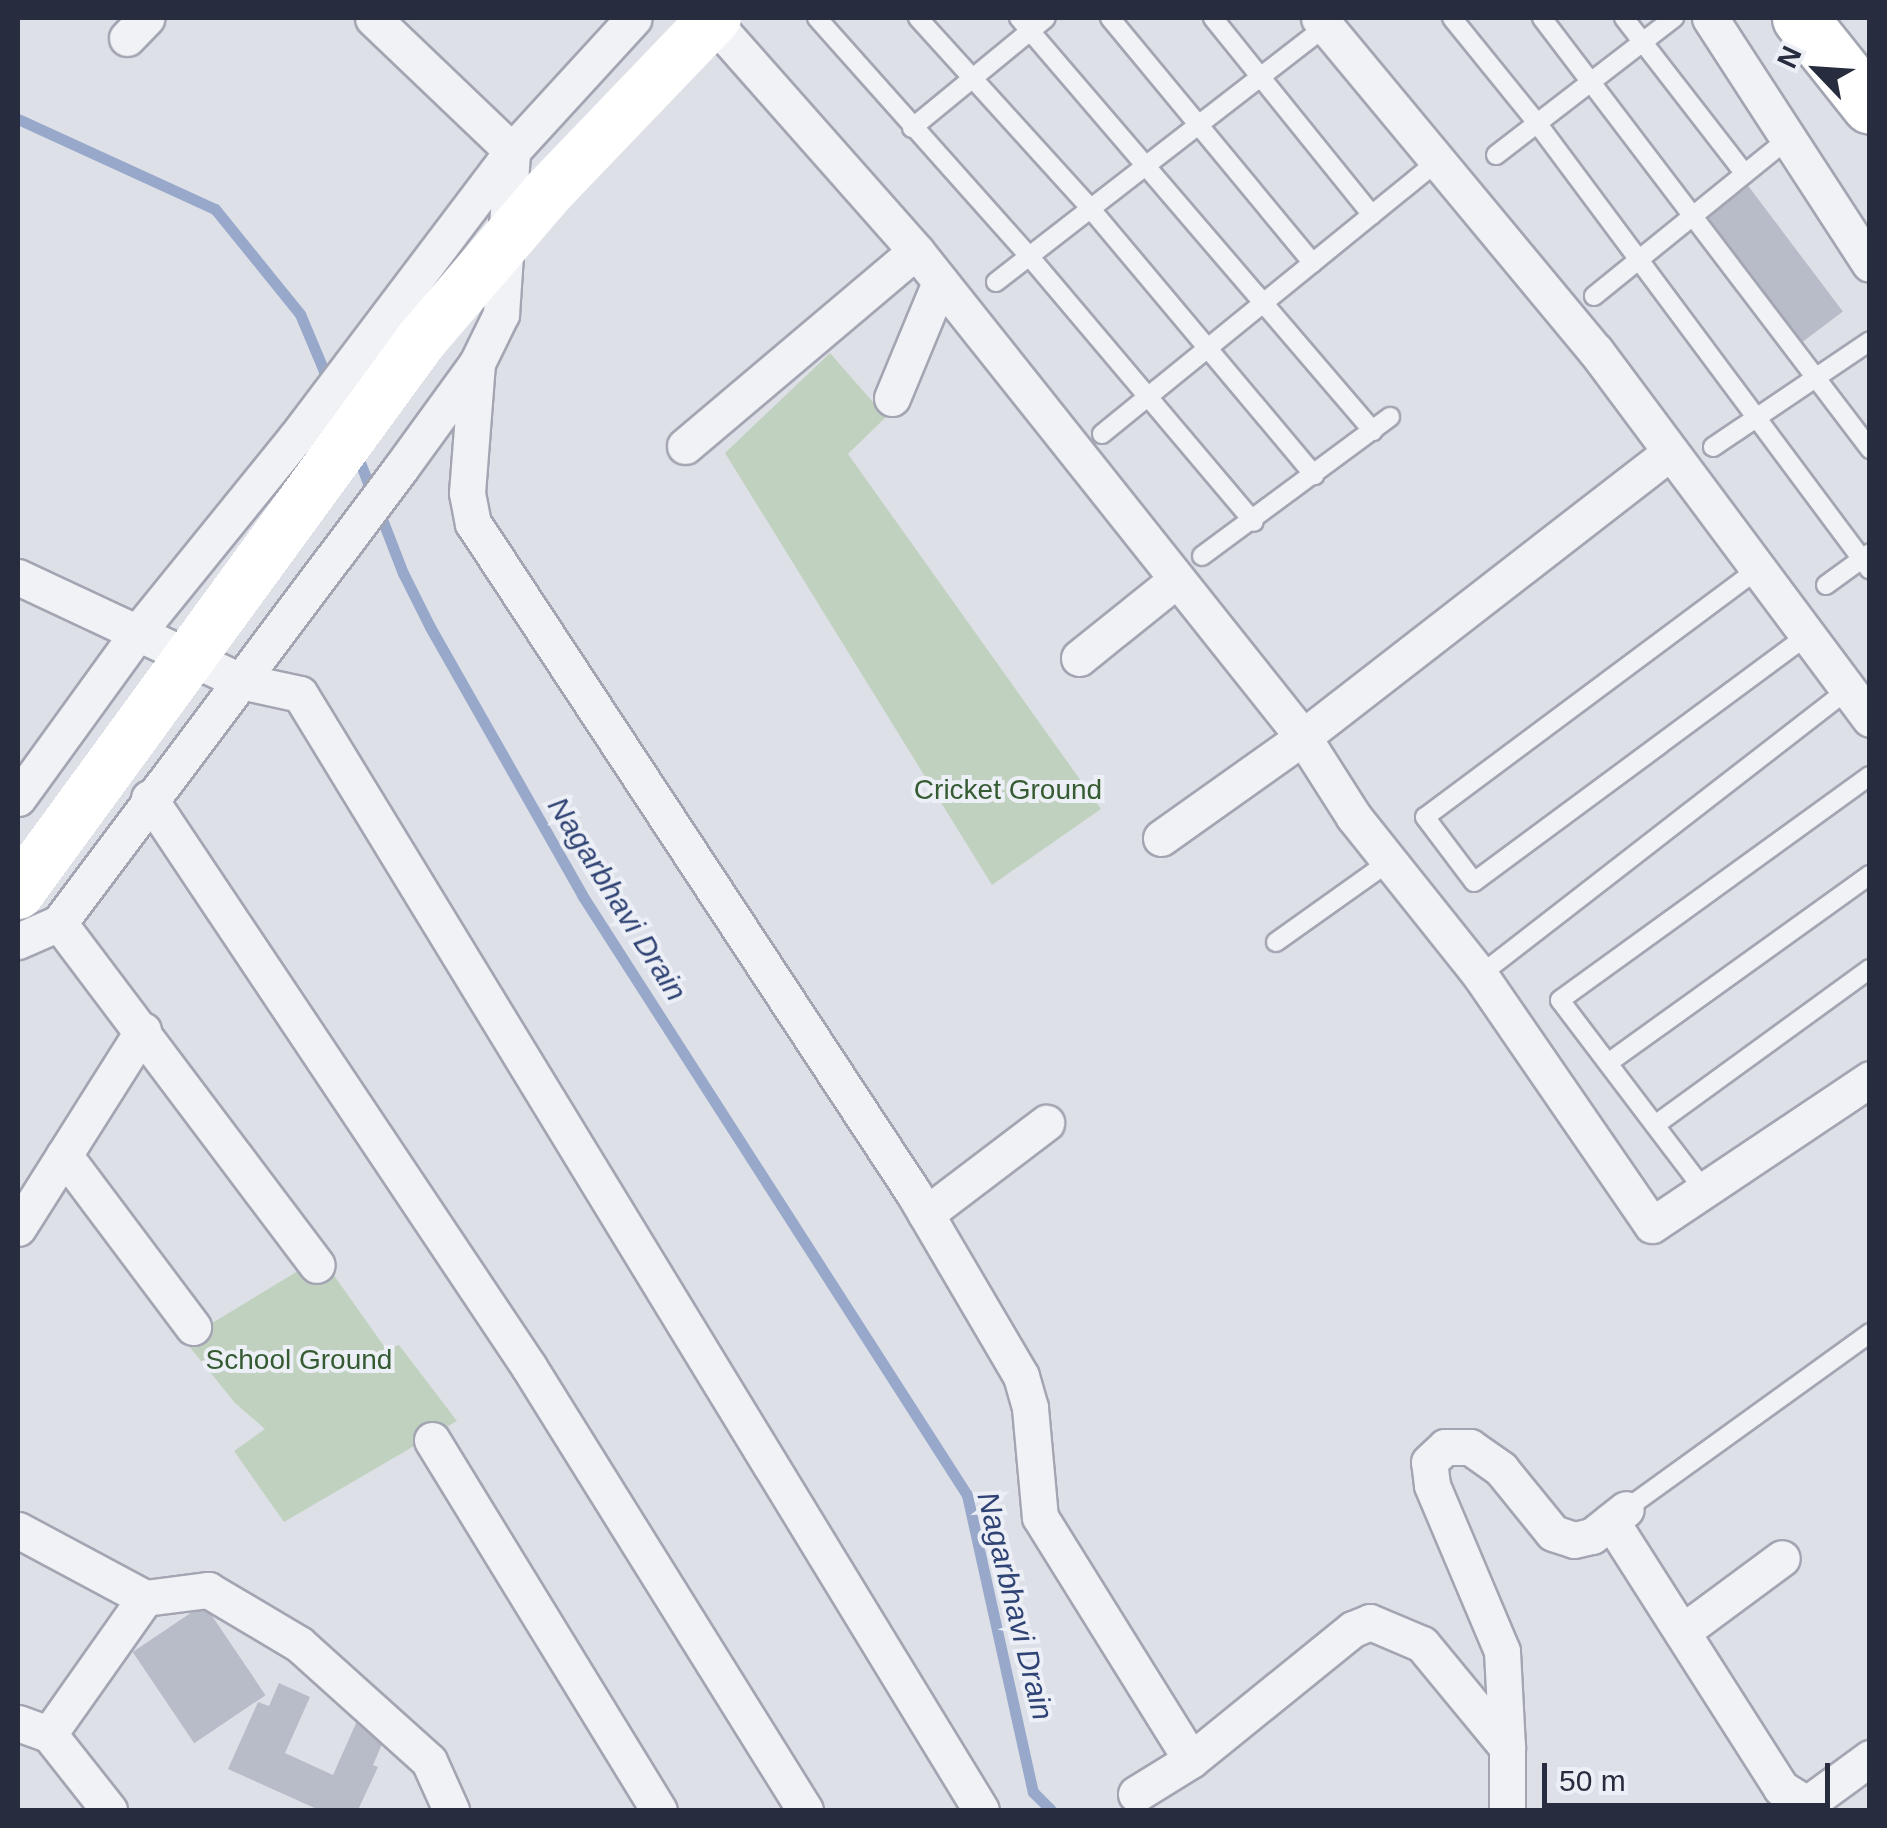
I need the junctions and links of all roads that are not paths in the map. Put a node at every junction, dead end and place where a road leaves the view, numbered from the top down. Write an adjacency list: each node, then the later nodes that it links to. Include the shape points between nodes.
1 (373, 18): 26 (street)
2 (634, 18): 26 (street)
3 (712, 18): 34 (street); 78 (street, bridge, via 548,192 422,339)
4 (817, 18): 24 (lane)
5 (918, 18): 19 (lane)
6 (1046, 18): 16 (lane)
7 (1110, 18): 23 (lane)
8 (1213, 18): 18 (lane)
9 (1452, 18): 22 (lane)
10 (1542, 18): 20 (lane)
11 (1624, 18): 17 (lane)
12 (1674, 18): 17 (lane)
13 (1710, 18): 25 (street)
14 (1800, 18): 21 (highway)
15 (1323, 22): 18 (lane); 28 (street)
16 (1024, 24): 19 (lane); 29 (lane)
17 (1642, 42): 20 (lane); 30 (lane)
18 (1262, 76): 23 (lane); 32 (lane)
19 (973, 77): 24 (lane); 31 (lane)
20 (1590, 82): 22 (lane); 33 (lane)
21 (1870, 106)
22 (1537, 123): 27 (lane); 36 (lane)
23 (1199, 125): 29 (lane); 37 (lane)
24 (912, 128): 35 (lane)
25 (1789, 138): 30 (lane); 38 (street)
26 (512, 151): 45 (street, via 504,300); 65 (street, via 296,437)
27 (1496, 155)
28 (1439, 160): 32 (lane); 56 (street)
29 (1147, 165): 31 (lane); 42 (lane)
30 (1745, 174): 33 (lane)
31 (1090, 208): 35 (lane); 44 (lane)
32 (1372, 215): 37 (lane)
33 (1693, 216): 36 (lane); 46 (lane)
34 (916, 251): 39 (street); 53 (street)
35 (1029, 256): 40 (lane); 47 (lane)
36 (1640, 260): 41 (lane); 50 (lane)
37 (1313, 263): 42 (lane)
38 (1870, 264)
39 (940, 282): 48 (street); 63 (street)
40 (996, 282)
41 (1594, 296)
42 (1264, 302): 44 (lane); 51 (lane)
43 (1870, 341): 46 (lane)
44 (1210, 348): 47 (lane); 57 (lane)
45 (477, 363): 68 (street); 91 (street, via 467,493 473,523)
46 (1815, 378): 50 (lane); 55 (lane)
47 (1149, 396): 52 (lane); 58 (lane)
48 (892, 398)
49 (1390, 417): 51 (lane)
50 (1757, 418): 54 (lane); 60 (lane)
51 (1373, 430): 57 (lane)
52 (1102, 434)
53 (685, 446)
54 (1713, 447)
55 (1870, 448)
56 (1671, 452): 61 (street); 71 (street)
57 (1314, 475): 58 (lane)
58 (1254, 522): 59 (lane)
59 (1202, 556)
60 (1867, 561): 64 (lane)
61 (1758, 569): 66 (street); 66 (lane, via 1425,817 1474,882)
62 (18, 577): 65 (street)
63 (1176, 580): 67 (street); 71 (street)
64 (1826, 585)
65 (138, 632): 68 (street); 73 (street)
66 (1807, 636): 69 (street)
67 (1079, 658)
68 (240, 681): 74 (street); 111 (street, via 300,694)
69 (1847, 690): 70 (street); 83 (lane)
70 (1870, 719)
71 (1303, 738): 75 (street); 76 (street)
72 (1870, 776): 85 (lane, via 1560,1000)
73 (18, 798)
74 (150, 798): 79 (street); 110 (street, via 529,1368)
75 (1161, 838)
76 (1390, 861): 81 (lane); 83 (street)
77 (1870, 875): 85 (lane)
78 (18, 893)
79 (59, 923): 80 (street); 84 (street)
80 (18, 942)
81 (1276, 942)
82 (1870, 970): 88 (lane)
83 (1480, 975): 90 (street, via 1652,1225)
84 (143, 1030): 89 (street); 93 (street)
85 (1608, 1063): 88 (lane)
86 (1870, 1079): 90 (street)
87 (1046, 1123): 91 (street)
88 (1655, 1125): 90 (lane)
89 (64, 1155): 92 (street); 94 (street)
90 (1704, 1190)
91 (926, 1214): 105 (street, via 1021,1376 1040,1517)
92 (18, 1228)
93 (316, 1265)
94 (193, 1327)
95 (1870, 1333): 97 (lane)
96 (432, 1440): 109 (street)
97 (1619, 1515): 101 (street); 103 (street, via 1592,1536 1574,1540 1553,1533 1501,1469 1470,1447 1445,1447 1429,1462 1432,1485 1502,1651)
98 (18, 1530): 100 (street)
99 (1782, 1558): 101 (street)
100 (145, 1598): 102 (street); 108 (street, via 208,1590 299,1644 430,1761)
101 (1682, 1632): 104 (street, via 1781,1788 1807,1804)
102 (33, 1729): 107 (street)
103 (1506, 1747): 105 (street, via 1422,1644 1370,1622); 112 (street)
104 (1870, 1758)
105 (1191, 1760): 106 (street)
106 (1136, 1794)
107 (109, 1810)
108 (451, 1810)
109 (659, 1810)
110 (805, 1810)
111 (981, 1810)
112 (1507, 1810)

